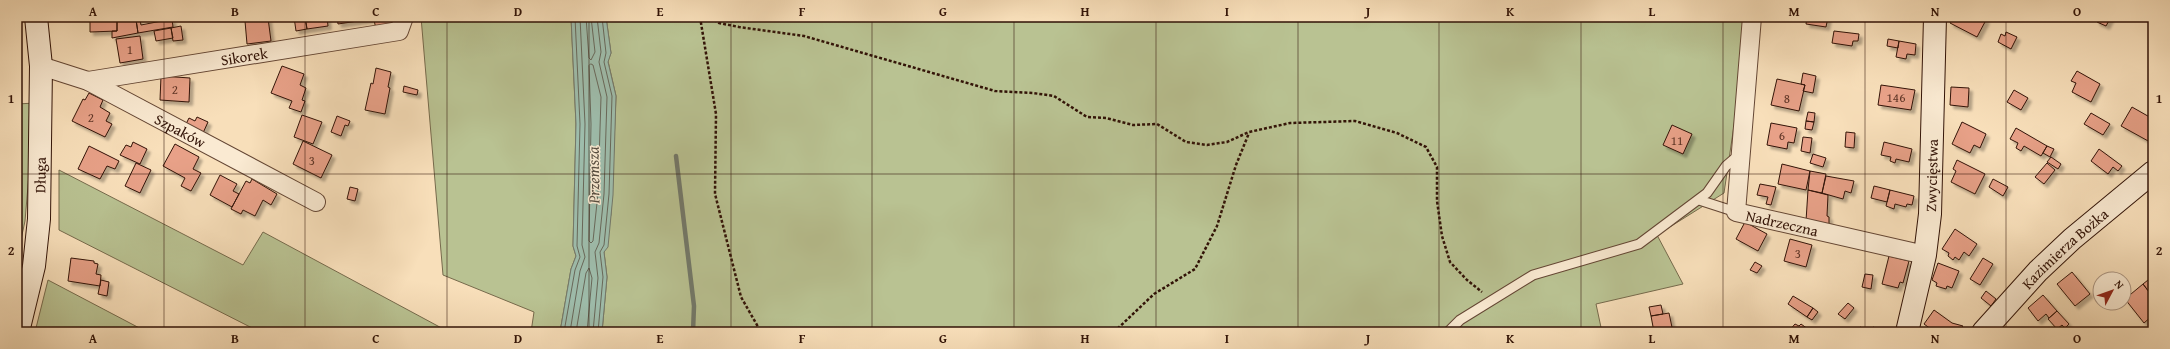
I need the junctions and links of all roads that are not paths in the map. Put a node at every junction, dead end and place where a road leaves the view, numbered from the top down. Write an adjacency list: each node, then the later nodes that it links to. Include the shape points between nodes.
1 (36, 17): 5 (street, Długa)
2 (1752, 17): 7 (street, Nadrzeczna)
3 (1935, 17): 12 (street, Zwycięstwa, via 1930,214)
4 (401, 24): 6 (street, Sikorek)
5 (42, 66): 6 (street, Szpaków); 13 (street, Długa, via 39,219 34,266)
6 (88, 81): 10 (street, Szpaków)
7 (1741, 154): 9 (lane, via 1726,166); 11 (street, Nadrzeczna)
8 (2153, 172): 16 (street, Kazimierza Bożka, via 2072,239 2038,271)
9 (1699, 200): 11 (lane); 14 (lane, via 1639,244 1533,275 1460,320)
10 (316, 202)
11 (1736, 212): 12 (street, Nadrzeczna)
12 (1925, 255): 15 (street, Zwycięstwa)
13 (18, 332)
14 (1448, 332)
15 (1908, 332)
16 (1983, 332)

